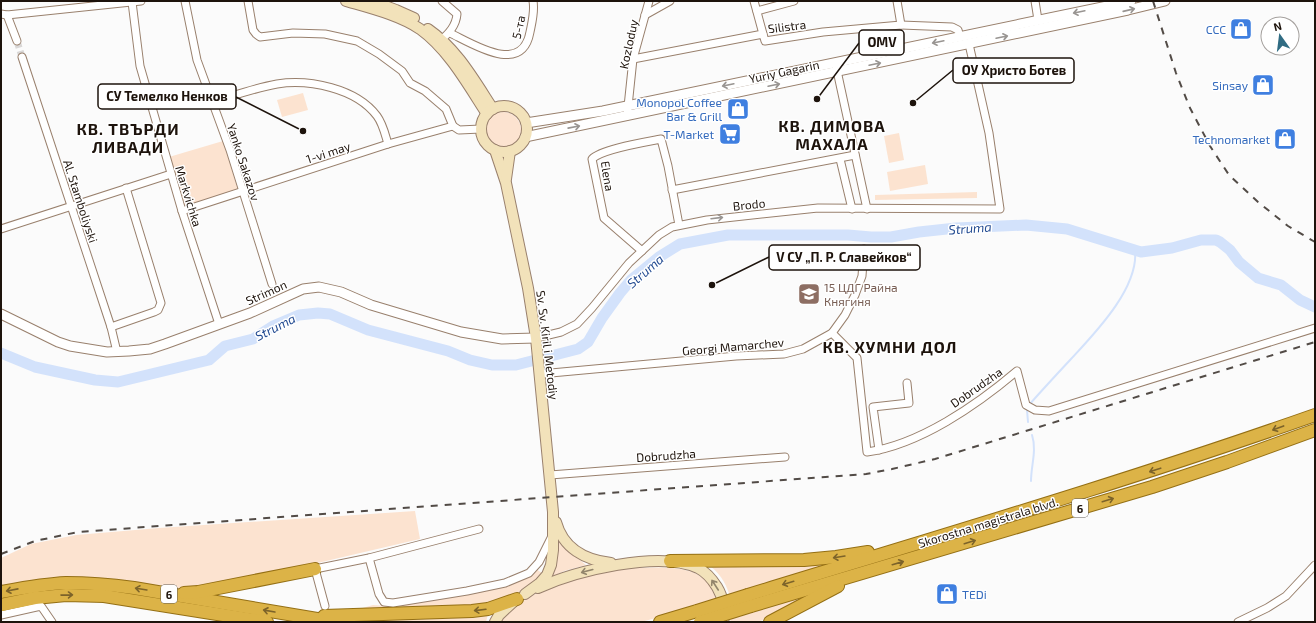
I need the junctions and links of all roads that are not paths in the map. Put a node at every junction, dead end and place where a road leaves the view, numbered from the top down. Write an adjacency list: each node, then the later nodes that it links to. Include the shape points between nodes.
1 (141, 1): 16 (street)
2 (185, 1): 30 (street, Yanko Sakazov, via 197,60)
3 (248, 1): 35 (street, via 253,30 260,37 293,33 325,34 357,41 402,70 410,83 425,91 446,109)
4 (346, 1): 24 (main road, via 370,8)
5 (372, 1): 24 (main road, via 415,19)
6 (442, 1): 24 (street, via 457,14 456,22)
7 (533, 1): 24 (street, 5-та, via 530,35 518,53 501,55)
8 (649, 1): 19 (street, Kozloduy)
9 (670, 1): 19 (street)
10 (754, 1): 17 (street)
11 (794, 1): 17 (street)
12 (897, 1): 21 (street)
13 (1035, 1): 20 (street)
14 (1131, 1): 20 (street, Yuriy Gagarin, one-way to 20)
15 (1165, 1): 26 (street, Yuriy Gagarin, one-way to 15)
16 (132, 2): 18 (street); 43 (street, Markvichka, via 140,66)
17 (757, 11): 22 (street)
18 (4, 15): 25 (street)
19 (645, 15): 28 (street, Kozloduy)
20 (1038, 20): 23 (street, Yuriy Gagarin)
21 (902, 25): 22 (street, Silistra, via 764,41); 23 (street, via 952,27 958,30)
22 (763, 34): 28 (street, Silistra)
23 (960, 37): 29 (street, Yuriy Gagarin, one-way to 29)
24 (442, 38): 32 (main road, via 461,75)
25 (17, 41)
26 (969, 44): 29 (street, Yuriy Gagarin, one-way to 26); 50 (street, Brodo, via 989,133 1000,209)
27 (22, 57): 48 (street, Al. Stamboliyski)
28 (633, 59): 31 (street, Kozloduy)
29 (836, 68): 31 (street, Yuriy Gagarin, one-way to 31); 33 (street, Yuriy Gagarin, one-way to 29); 41 (street)
30 (212, 102): 38 (street, via 276,84 319,85 344,91 369,107 383,126); 47 (street, Yanko Sakazov)
31 (629, 106): 33 (street, Kozloduy); 34 (street, Yuriy Gagarin)
32 (490, 112): 34 (main road, via 501,106 513,108 523,116); 36 (main road, via 482,121)
33 (627, 116): 37 (street, Yuriy Gagarin, one-way to 33)
34 (526, 123): 37 (main road)
35 (453, 126): 36 (street, 1-vi may, via 460,130); 38 (street, 1-vi may)
36 (481, 129): 39 (main road, via 484,141)
37 (525, 137): 40 (main road, via 518,147)
38 (388, 144): 47 (street, 1-vi may)
39 (496, 150): 40 (main road); 44 (main road, Sv. Sv. Kiril i Metodiy)
40 (510, 151): 44 (main road, Sv. Sv. Kiril i Metodiy)
41 (855, 155): 42 (street); 50 (street)
42 (840, 159): 46 (street); 49 (street)
43 (171, 174): 45 (street); 51 (street, Markvichka)
44 (506, 183): 62 (main road, Sv. Sv. Kiril i Metodiy)
45 (126, 188): 48 (street); 59 (street, via 161,303 154,312)
46 (672, 190): 52 (street); 55 (street, Elena, via 661,139 605,152 592,159 604,218)
47 (242, 192): 51 (street, 1-vi may); 56 (street, Yanko Sakazov)
48 (72, 206): 53 (street); 59 (street, Al. Stamboliyski)
49 (852, 209): 50 (street, Brodo); 52 (street, Brodo, one-way to 49, via 750,214 818,208)
50 (867, 209)
51 (182, 211): 58 (street, Markvichka)
52 (679, 225): 55 (street, Brodo, via 658,235)
53 (1, 229)
54 (864, 249): 61 (street, Georgi Mamarchev, via 862,276 855,295)
55 (642, 251): 62 (street, Brodo, via 577,324)
56 (272, 284)
57 (1, 314): 63 (street, Strimon, via 70,346)
58 (219, 324): 62 (street, Strimon, via 303,289 319,287 461,332 502,339); 63 (street, Strimon, via 150,349)
59 (112, 327): 63 (street, Al. Stamboliyski)
60 (1315, 328): 68 (street, Dobrudzha, via 1049,411 1028,407 1017,371 996,389 914,439)
61 (832, 333): 64 (street, Georgi Mamarchev, via 803,349 784,354); 68 (street, via 857,358 867,452)
62 (540, 339): 64 (main road, Sv. Sv. Kiril i Metodiy)
63 (117, 352)
64 (539, 370): 70 (main road, Sv. Sv. Kiril i Metodiy)
65 (907, 383): 68 (street, via 909,403 873,407)
66 (1315, 415): 74 (highway, Skorostna magistrala blvd. / 6, one-way to 74, via 1137,476)
67 (1315, 430): 80 (highway, Skorostna magistrala blvd. / 6, one-way to 67, via 1152,487)
68 (879, 450)
69 (785, 457): 70 (street, Dobrudzha)
70 (550, 475): 71 (main road, Sv. Sv. Kiril i Metodiy)
71 (553, 512): 73 (main road, Sv. Sv. Kiril i Metodiy); 77 (main road, Sv. Sv. Kiril i Metodiy, via 566,542 581,555 601,562)
72 (479, 529): 75 (street)
73 (553, 534): 75 (street, via 539,562 529,573 506,583 393,603 384,602 379,594); 83 (main road, Sv. Sv. Kiril i Metodiy, via 551,565 547,575)
74 (919, 543): 76 (highway, one-way to 76, via 804,560); 84 (highway, Skorostna magistrala blvd. / 6, one-way to 84)
75 (369, 558): 79 (street)
76 (670, 561): 77 (main road); 97 (main road, one-way to 76, via 724,609 720,592 714,582 699,568)
77 (625, 564): 83 (main road, one-way to 83, via 590,569 554,580)
78 (1315, 565): 99 (street, via 1286,596)
79 (315, 569): 82 (highway, via 198,592); 86 (street)
80 (864, 573): 84 (highway, Skorostna magistrala blvd. / 6); 98 (highway)
81 (1, 592): 82 (highway, 6, one-way to 81, via 104,585 66,583)
82 (167, 594): 89 (highway, 6, one-way to 82)
83 (521, 596): 89 (highway, one-way to 89, via 488,609 472,611); 95 (main road, via 499,614)
84 (749, 601): 90 (highway, Skorostna magistrala blvd. / 6, bridge)
85 (1, 604): 87 (highway, 6, one-way to 87, via 66,595 104,596)
86 (324, 606)
87 (203, 612): 92 (highway); 93 (highway, 6)
88 (1, 615): 91 (street, via 41,606)
89 (297, 616): 94 (highway, 6)
90 (699, 618): 96 (highway, Skorostna magistrala blvd. / 6)
91 (52, 622)
92 (234, 622)
93 (267, 622)
94 (335, 622)
95 (495, 622)
96 (660, 622)
97 (723, 622)
98 (770, 622)
99 (1238, 622)

